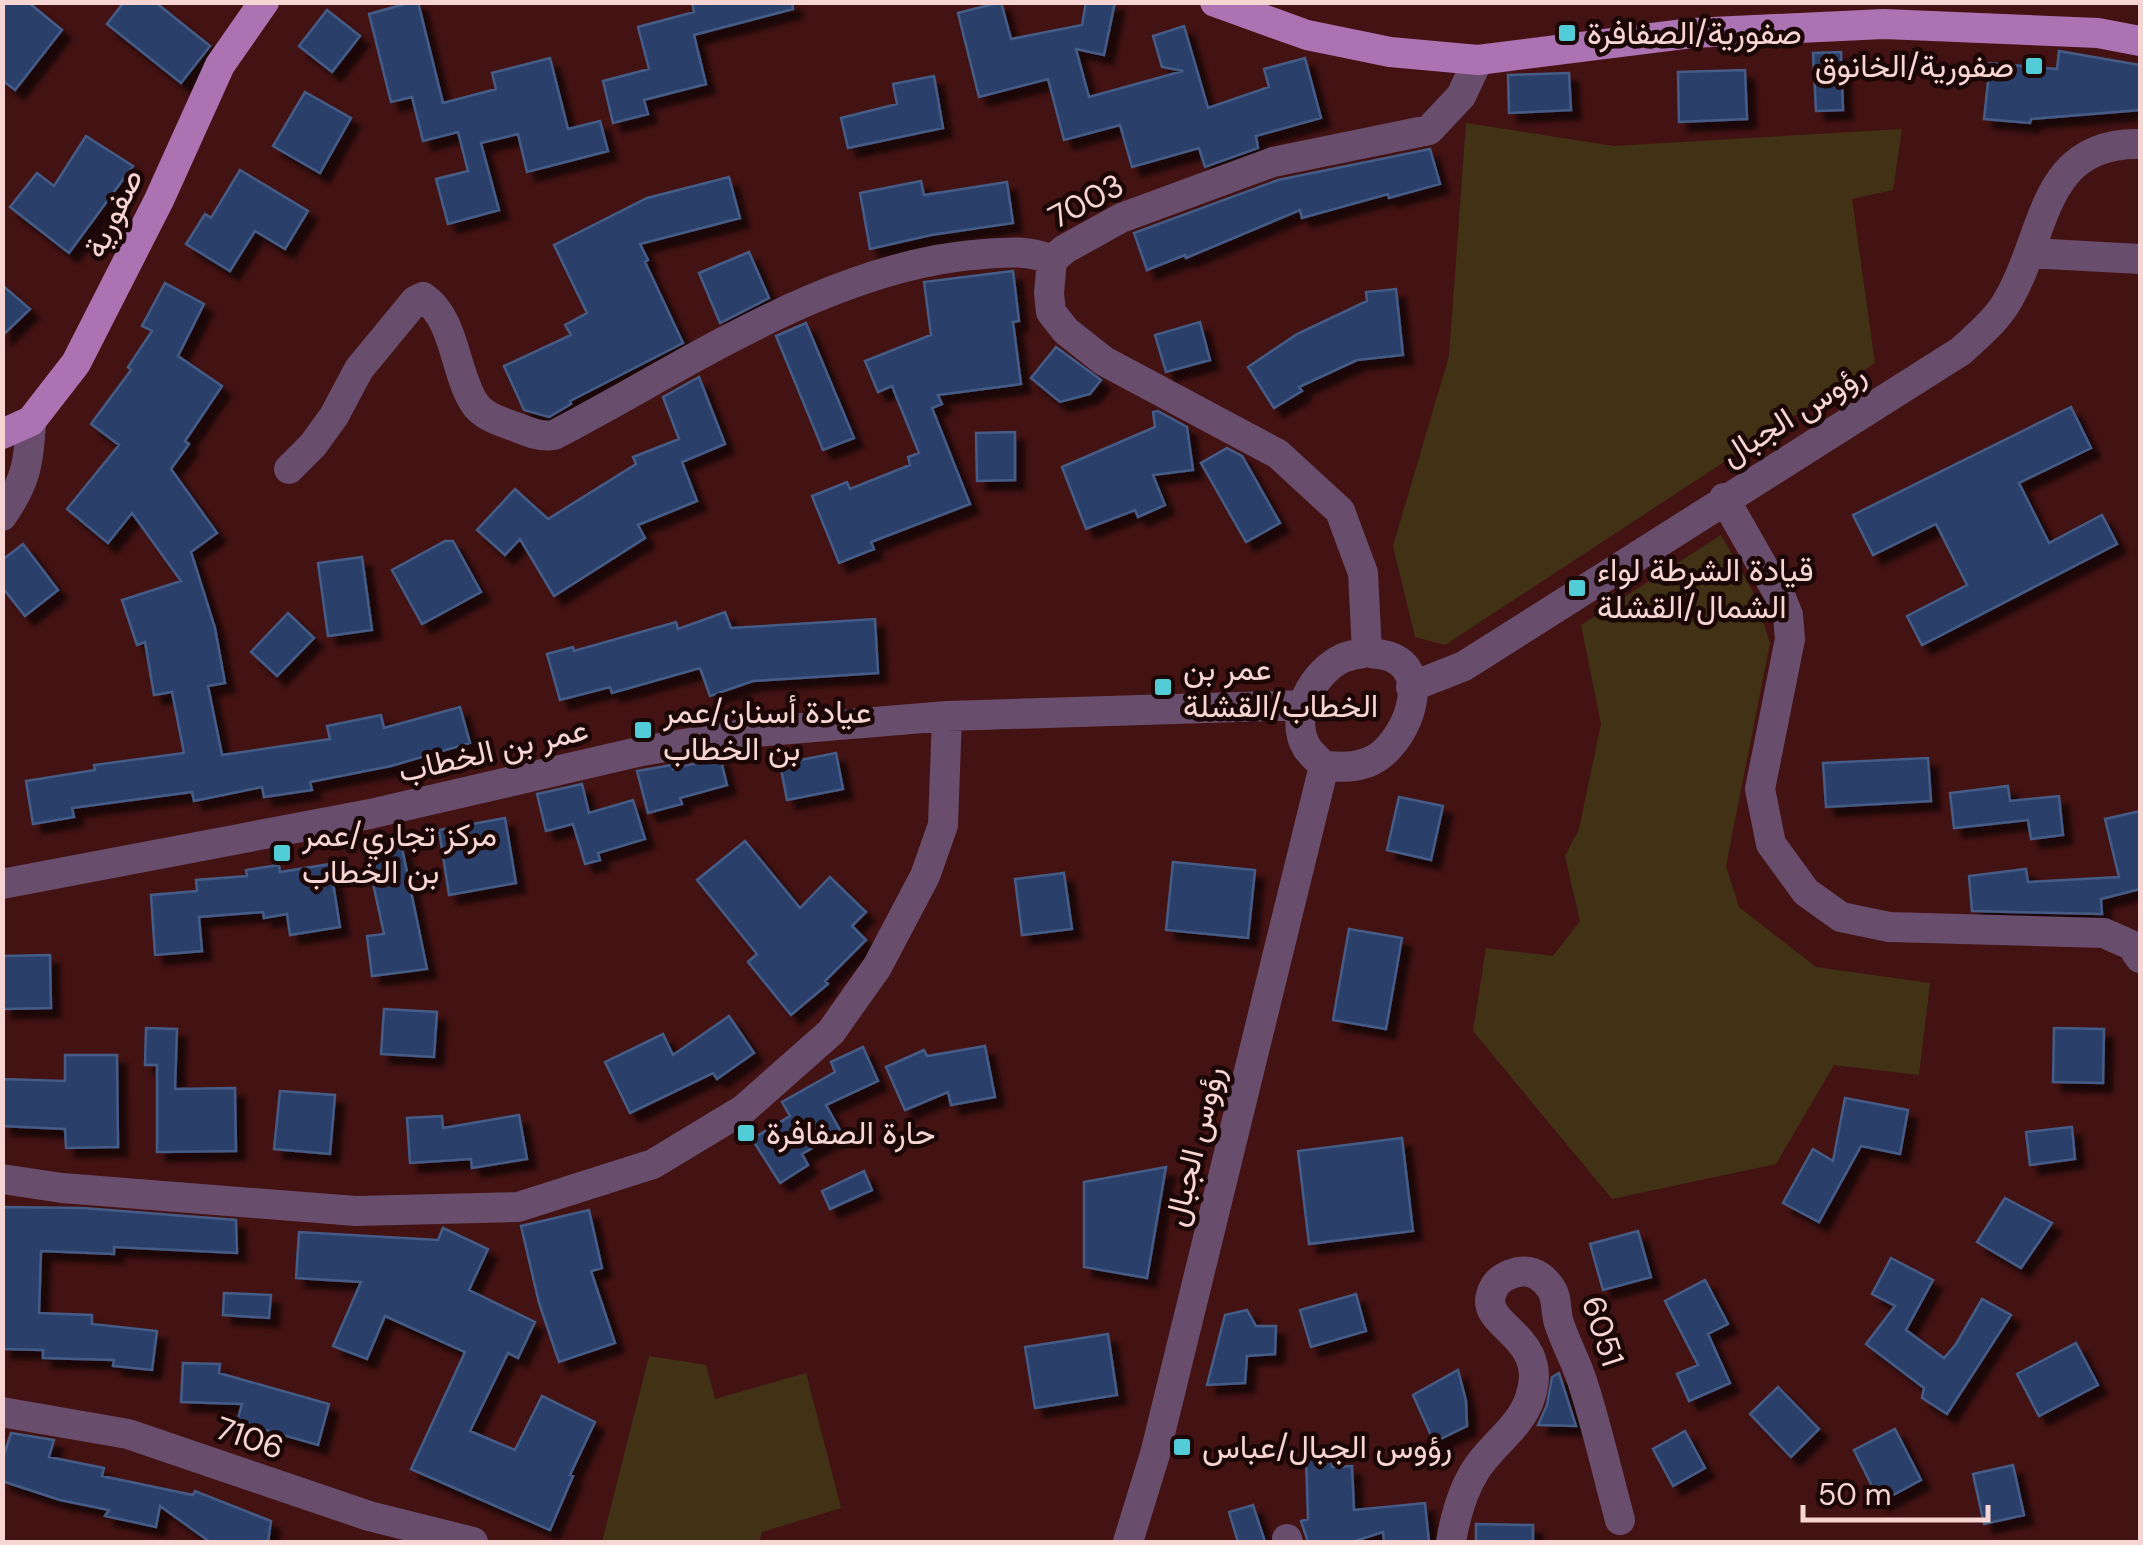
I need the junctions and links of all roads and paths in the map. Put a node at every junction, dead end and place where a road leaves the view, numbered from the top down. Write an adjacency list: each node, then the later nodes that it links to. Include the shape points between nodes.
1 (264, 2): 9 (main road, صفورية, via 220,64 76,363)
2 (1219, 4): 4 (main road, via 1307,36)
3 (2140, 40): 4 (main road, via 1884,24 1692,33)
4 (1478, 60): 8 (street, 7003, via 1460,96 1429,130 1273,162 1120,218)
5 (2140, 144): 6 (street, رؤوس الجبال, via 2102,147 2061,178)
6 (2030, 254): 7 (street); 12 (street, رؤوس الجبال, via 2008,302 1961,351)
7 (2140, 258)
8 (1052, 260): 11 (street, via 1020,251 975,254 856,282 541,436 495,420 474,403 441,319 424,298 414,301 359,369 334,416); 14 (street, 7003, via 1052,312 1066,330 1104,361 1278,454 1340,511 1363,573)
9 (31, 421): 10 (main road, صفورية); 13 (street, via 20,491)
10 (2, 434)
11 (289, 469)
12 (1724, 498): 15 (street, رؤوس الجبال, via 1464,666); 20 (street, via 1788,615 1790,639 1760,789 1770,844 1806,892 1841,917 1889,927 2104,933)
13 (2, 516)
14 (1367, 652): 15 (street, via 1393,657); 16 (street, via 1322,672)
15 (1411, 687): 18 (street, via 1405,727 1393,745 1349,768)
16 (1303, 705): 17 (street, عمر بن الخطاب); 18 (street, via 1306,747)
17 (947, 716): 19 (street, عمر بن الخطاب, via 755,732 642,751 370,814); 21 (street, via 943,825 925,876 877,967 831,1032 744,1109 653,1164 518,1207 356,1211)
18 (1324, 766): 25 (street, رؤوس الجبال)
19 (2, 884)
20 (2140, 958)
21 (2, 1179)
22 (2, 1412): 24 (street, 7106, via 128,1434 369,1516)
23 (1620, 1520): 26 (street, 6051, via 1554,1291 1539,1275 1522,1270 1502,1277 1488,1302 1496,1320 1527,1347 1534,1367 1530,1398 1476,1469)
24 (472, 1542)
25 (1128, 1542)
26 (1451, 1542)

